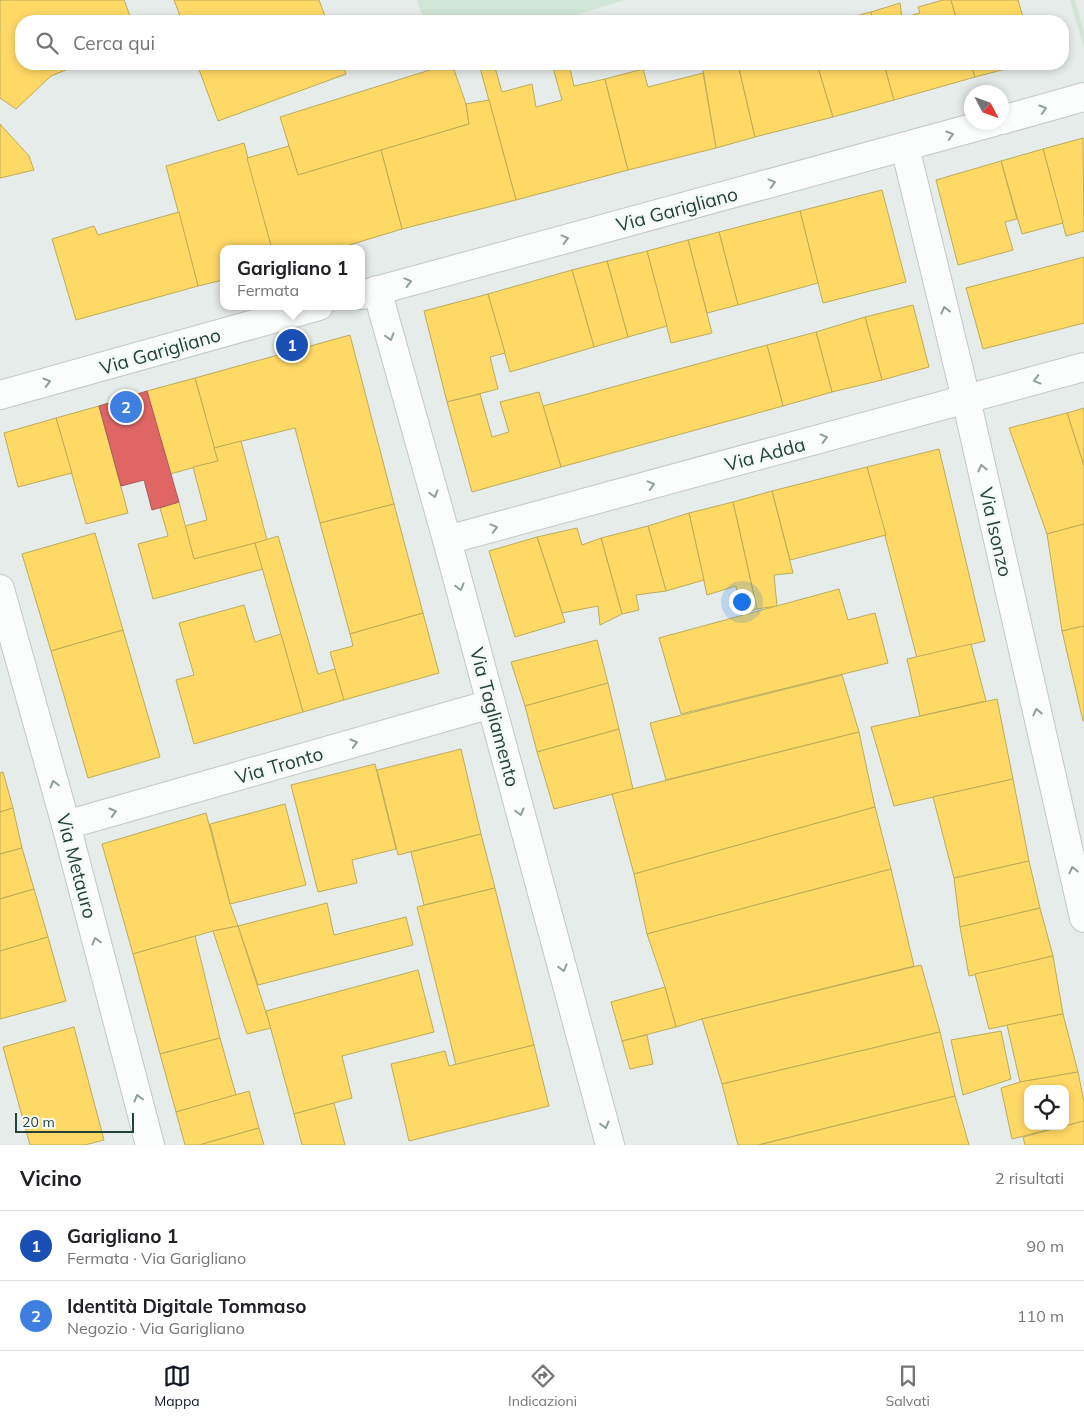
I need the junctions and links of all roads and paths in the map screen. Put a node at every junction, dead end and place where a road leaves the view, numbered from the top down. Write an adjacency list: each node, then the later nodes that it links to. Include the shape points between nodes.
1 (1084, 98): 2 (street, one-way to 1)
2 (1009, 118)
3 (966, 130): 4 (street, Via Garigliano, one-way to 3)
4 (905, 147): 5 (street, Via Garigliano, one-way to 4); 9 (street, Via Isonzo, one-way to 4)
5 (369, 292): 10 (street, Via Tagliamento, one-way to 10)
6 (305, 310): 8 (street, Via Garigliano, one-way to 6)
7 (1084, 367): 9 (street, Via Adda, one-way to 9)
8 (0, 396)
9 (966, 399): 10 (street, Via Adda, one-way to 9); 14 (street, Via Isonzo, one-way to 9)
10 (447, 540): 12 (street, Via Tagliamento, one-way to 12)
11 (0, 589): 13 (street, Via Metauro, one-way to 11)
12 (492, 704): 13 (street, Via Tronto, one-way to 12); 16 (street, Via Tagliamento, one-way to 16)
13 (66, 825): 15 (street, Via Metauro, one-way to 13)
14 (1084, 918)
15 (150, 1145)
16 (610, 1145)

